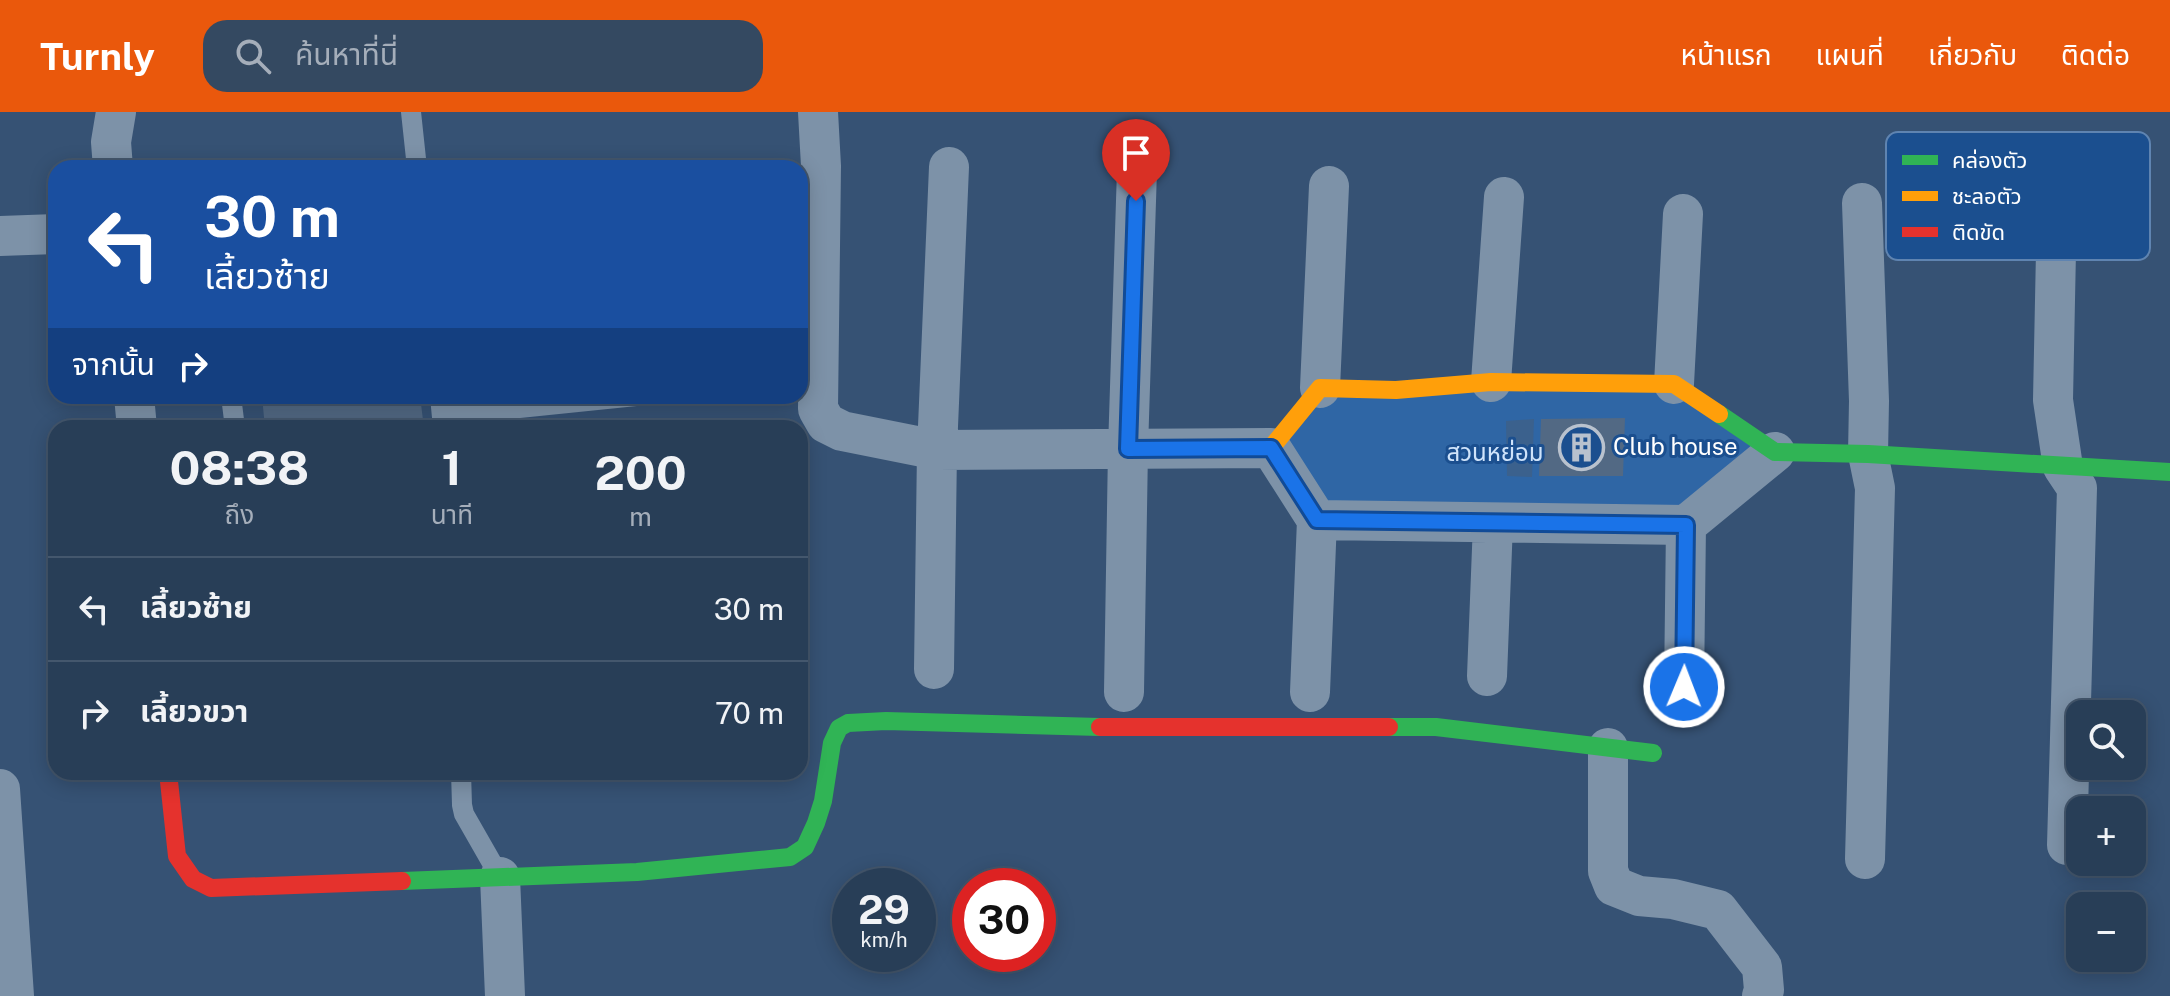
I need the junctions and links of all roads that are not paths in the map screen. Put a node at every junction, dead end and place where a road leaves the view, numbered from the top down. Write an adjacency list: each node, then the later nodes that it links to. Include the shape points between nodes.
1 (116, 112): 4 (street)
2 (411, 112): 5 (lane)
3 (818, 112): 22 (street, via 818,409 826,423 842,431)
4 (112, 160)
5 (416, 160)
6 (949, 167): 22 (street)
7 (1137, 170): 21 (street)
8 (1329, 186): 17 (street)
9 (1504, 197): 15 (street)
10 (1862, 203): 24 (street)
11 (1683, 214): 16 (street)
12 (48, 234): 13 (street)
13 (0, 236)
14 (2056, 260): 25 (street, via 2053,400)
15 (1491, 382): 16 (street); 17 (street, via 1396,390)
16 (1674, 384): 23 (street)
17 (1320, 388): 20 (street)
18 (544, 404): 19 (lane)
19 (441, 413)
20 (1271, 448): 21 (street); 27 (street)
21 (1128, 449): 22 (street); 33 (street)
22 (937, 450): 30 (street)
23 (1775, 452): 24 (street); 29 (street)
24 (1868, 454): 25 (street); 41 (street, via 1875,488)
25 (2063, 467): 26 (street); 40 (street, via 2077,488)
26 (2170, 472)
27 (1317, 520): 28 (street); 34 (street)
28 (1493, 523): 29 (street); 31 (street)
29 (1686, 525): 32 (street)
30 (934, 669)
31 (1487, 676)
32 (1684, 687)
33 (1124, 692)
34 (1310, 692)
35 (1608, 748): 36 (street); 42 (street, via 1436,727 848,723 832,743 816,823 805,847 790,857 637,872); 45 (street, via 1608,871 1614,886 1639,896 1718,910 1762,967)
36 (1653, 753)
37 (169, 780): 42 (street, via 177,856 193,879 211,888)
38 (461, 780): 42 (lane, via 464,814)
39 (0, 789): 43 (street)
40 (2068, 796)
41 (1865, 859)
42 (500, 877): 44 (street)
43 (14, 996)
44 (505, 996)
45 (1762, 996)

